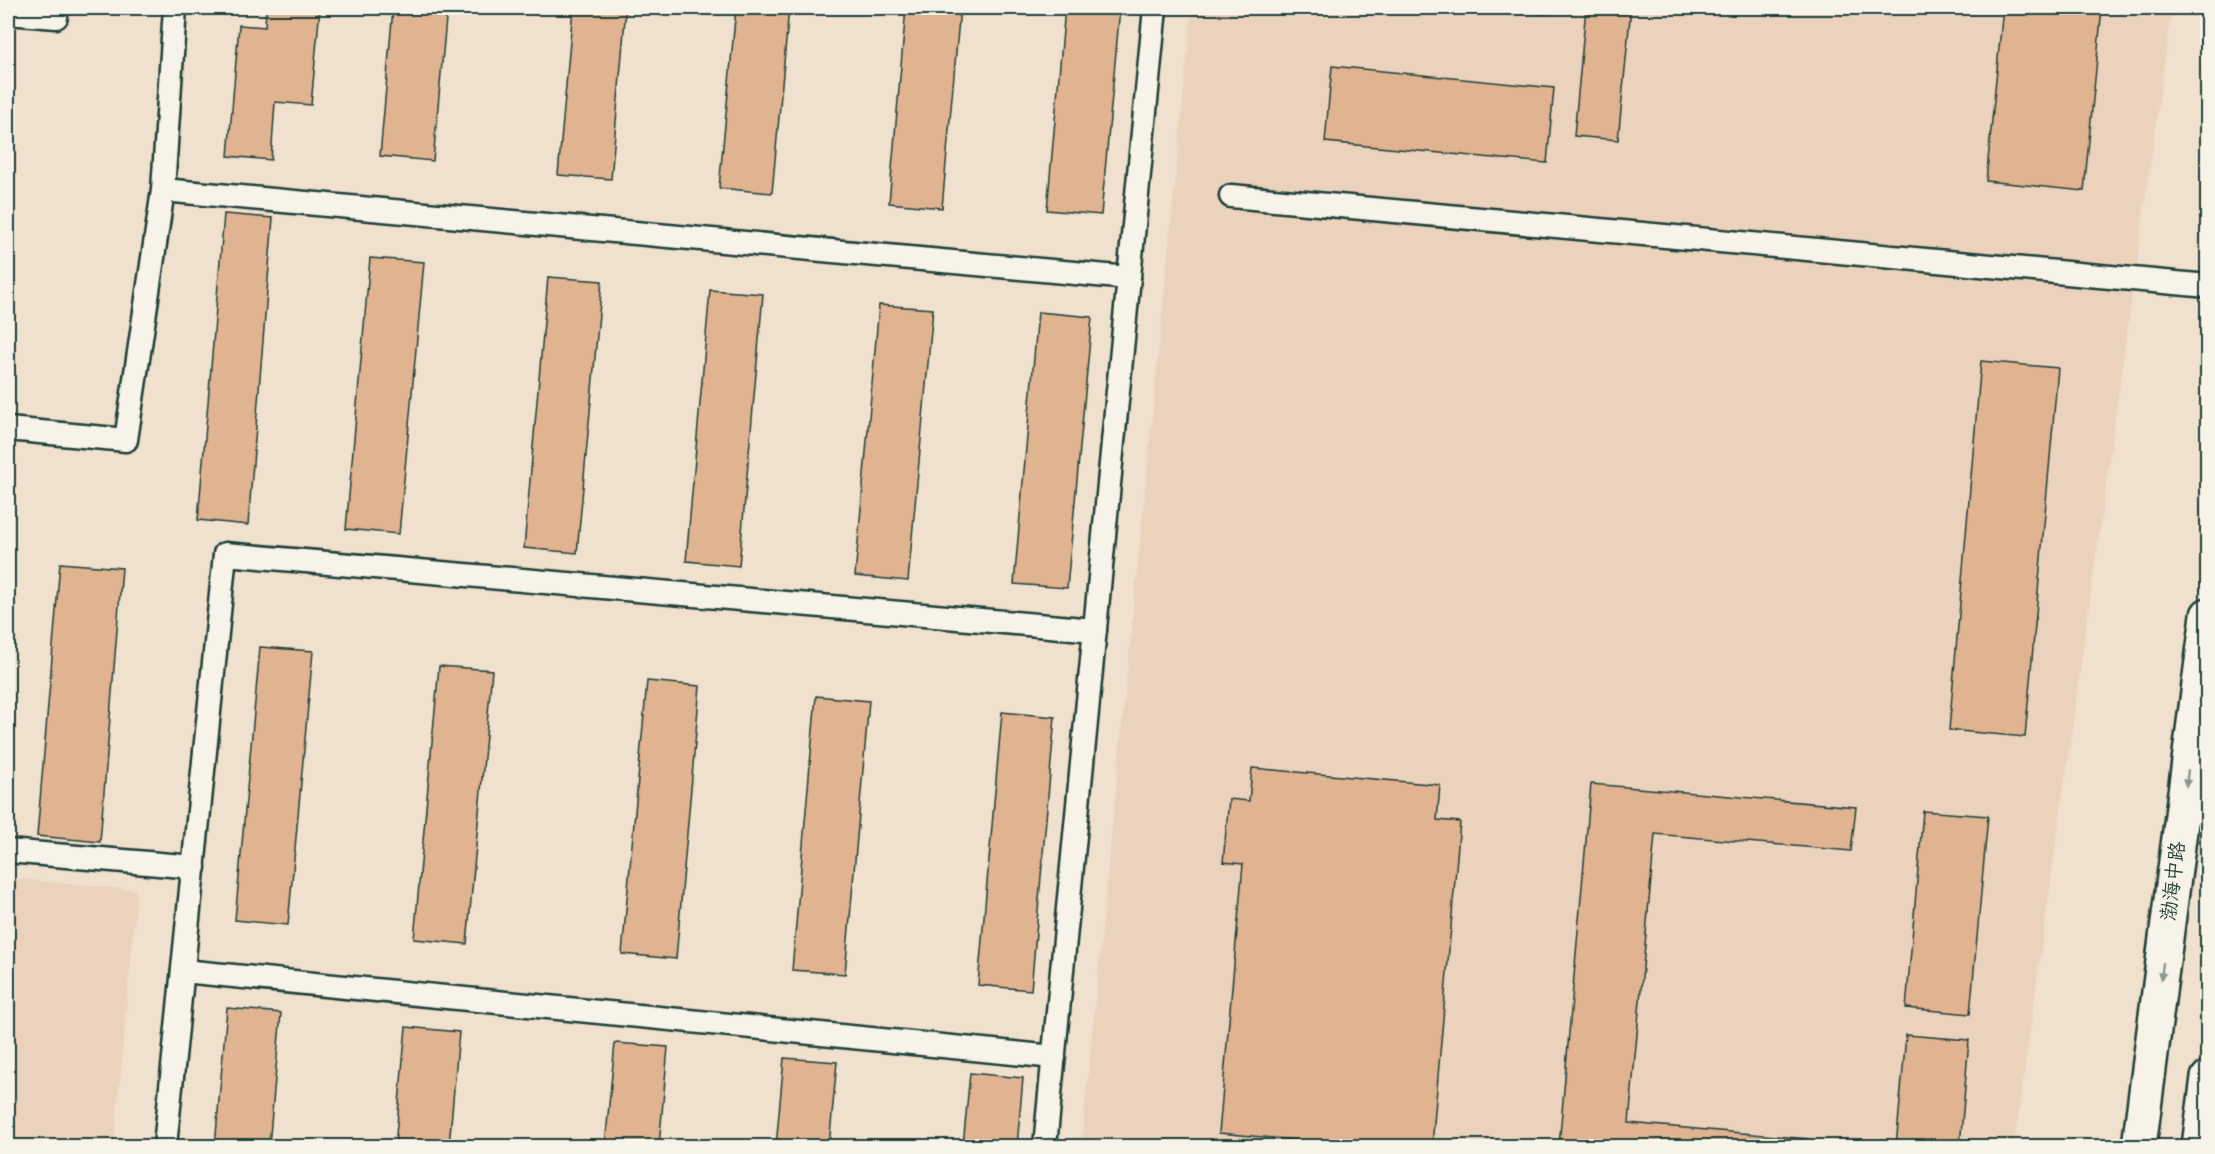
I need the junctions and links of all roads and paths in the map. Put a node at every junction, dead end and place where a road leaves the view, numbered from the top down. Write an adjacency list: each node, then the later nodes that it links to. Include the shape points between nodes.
1 (175, 8): 5 (lane)
2 (1155, 8): 7 (lane)
3 (8, 13): 4 (lane)
4 (56, 17)
5 (163, 190): 7 (lane); 9 (lane, via 126,440)
6 (1232, 196): 8 (lane)
7 (1129, 278): 11 (lane)
8 (2208, 286)
9 (8, 429)
10 (2208, 615): 19 (main road, 渤海中路, one-way to 19)
11 (1095, 630): 13 (lane, via 225,554); 15 (lane)
12 (8, 851): 13 (lane)
13 (194, 867): 14 (lane)
14 (183, 971): 15 (lane); 17 (lane)
15 (1054, 1057): 18 (lane)
16 (2208, 1078): 20 (main road)
17 (165, 1146)
18 (1045, 1146)
19 (2139, 1146)
20 (2199, 1146)

